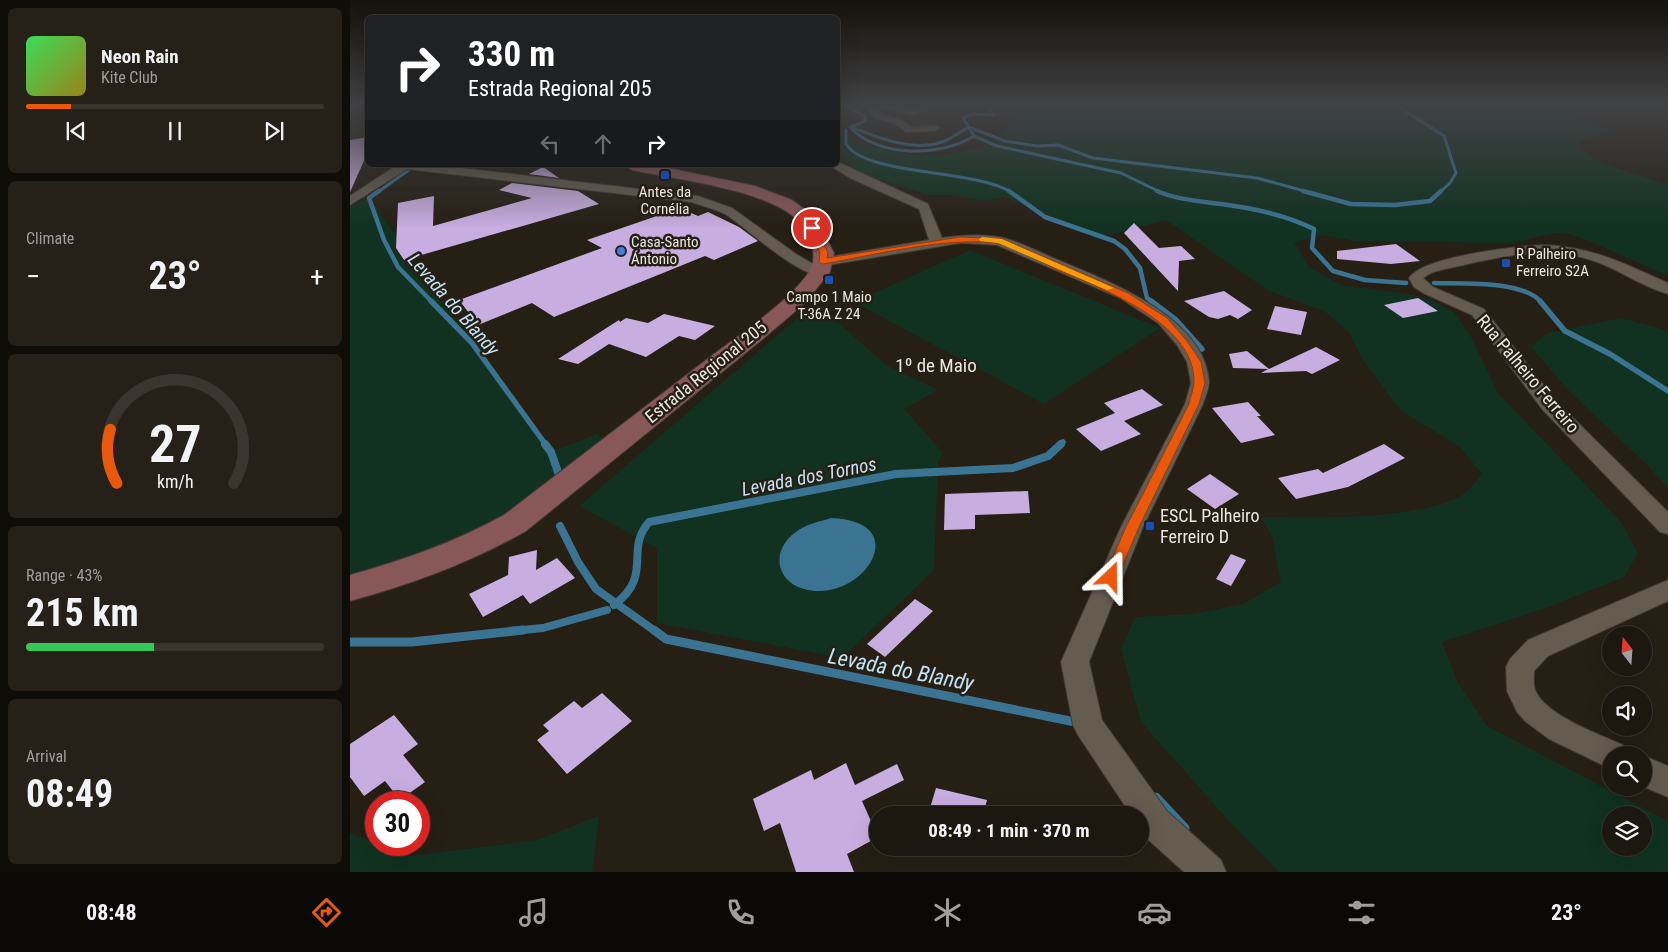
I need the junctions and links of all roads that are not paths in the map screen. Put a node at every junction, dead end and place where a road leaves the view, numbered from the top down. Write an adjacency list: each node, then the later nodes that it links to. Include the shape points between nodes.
1 (403, 167): 5 (street)
2 (423, 167): 7 (street, via 694,199 728,211 791,257)
3 (642, 167): 7 (main road, via 755,190 786,204 805,218 812,228 824,253)
4 (838, 167): 6 (street, via 924,207)
5 (350, 201)
6 (937, 242): 7 (street); 15 (street, via 960,239 999,241 1097,282 1164,320 1196,362 1200,383 1194,404 1132,527 1075,662 1088,725 1155,823)
7 (821, 266): 10 (main road, Estrada Regional 205, via 797,298 756,333 515,523 441,561)
8 (1668, 289): 9 (street, Rua Palheiro Ferreiro, via 1598,257 1549,249 1458,262 1423,271 1416,278 1428,290 1478,312 1549,405)
9 (1668, 526)
10 (350, 588)
11 (1668, 590): 12 (street, via 1538,648 1520,667 1520,690 1532,710 1557,728)
12 (1602, 750)
13 (1652, 774): 14 (street)
14 (1668, 782)
15 (1209, 872)

